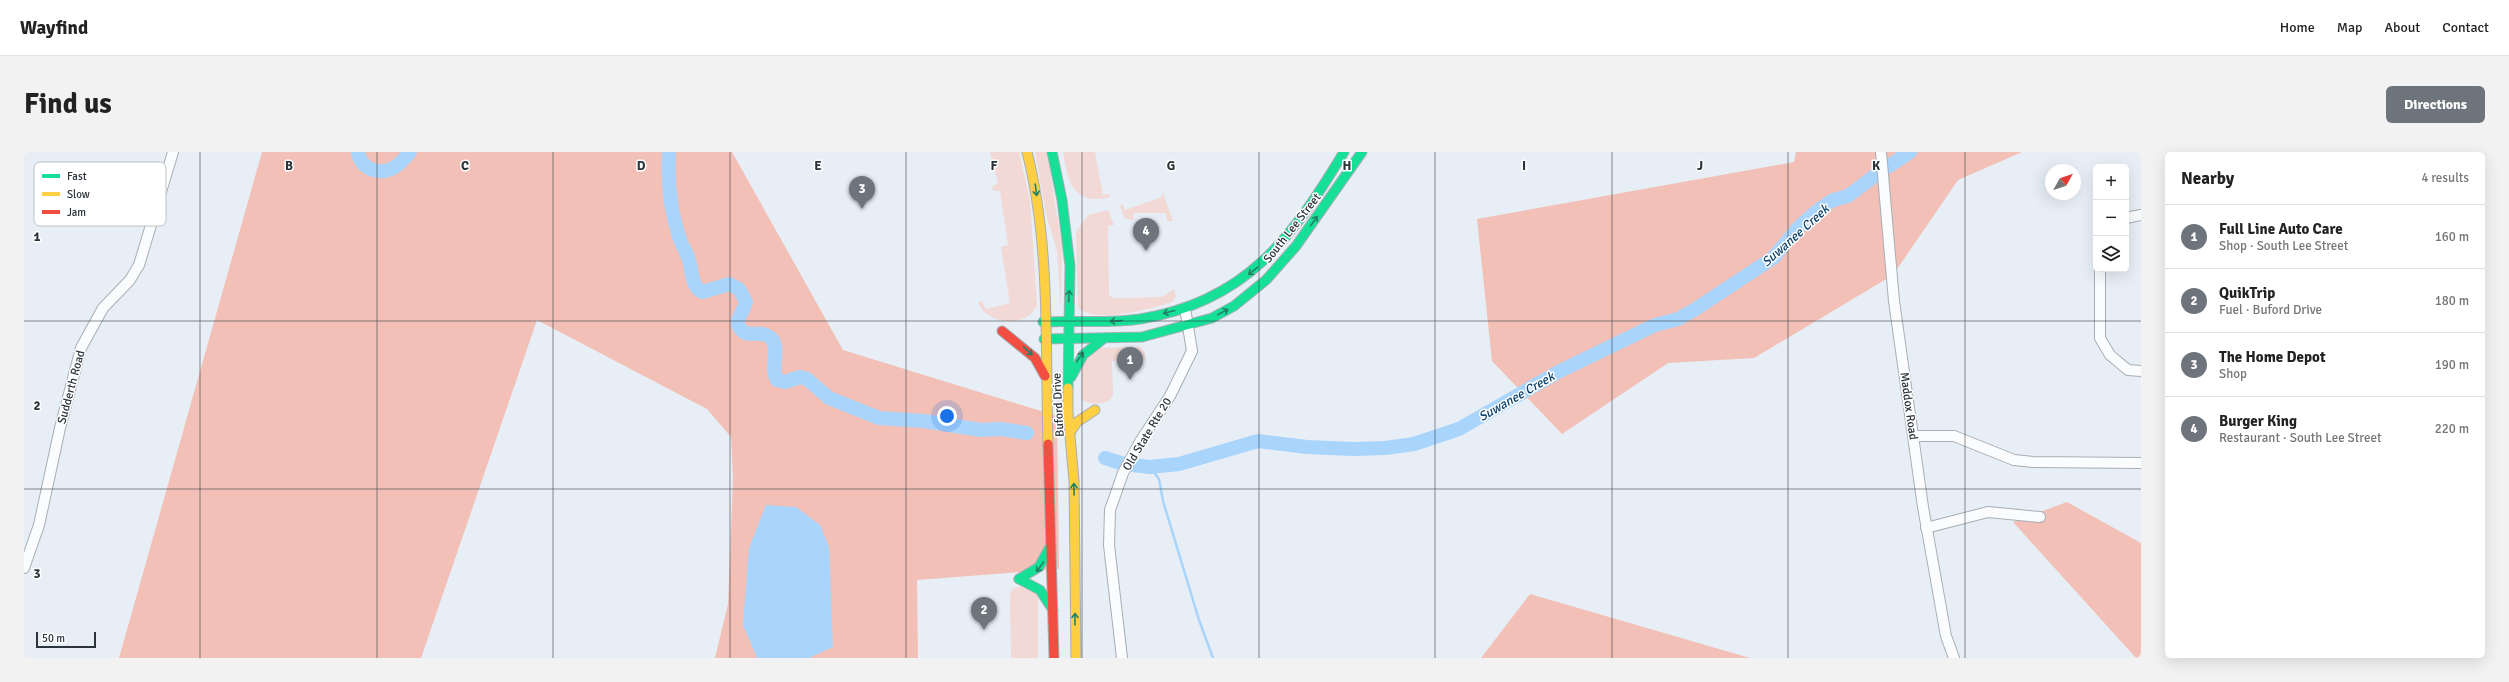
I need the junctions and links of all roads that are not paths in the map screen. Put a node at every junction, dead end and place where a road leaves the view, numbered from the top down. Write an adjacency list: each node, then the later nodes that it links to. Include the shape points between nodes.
1 (173, 152): 7 (street, Sudderth Road)
2 (1027, 152): 14 (main road, Buford Drive, one-way to 14, via 1034,174 1039,215)
3 (1052, 152): 13 (main road, Buford Drive, one-way to 3, via 1068,237)
4 (1344, 152): 12 (main road, South Lee Street, one-way to 12, via 1294,229 1264,262 1232,288 1210,300)
5 (1362, 152): 15 (main road, South Lee Street, one-way to 5, via 1212,318 1234,306 1266,280 1296,246)
6 (1881, 152): 24 (street, Maddox Road, via 1894,301)
7 (166, 175)
8 (2141, 214): 9 (street)
9 (2129, 217)
10 (151, 226): 29 (street, Sudderth Road, via 139,265 130,280 103,308 81,348 38,525)
11 (2100, 272): 20 (street, via 2100,338 2110,355 2128,370)
12 (1185, 308): 13 (main road, South Lee Street, one-way to 13, via 1140,319 1105,322); 15 (street, Old State Rte 20)
13 (1068, 320): 14 (main road, South Lee Street); 17 (main road, Buford Drive)
14 (1043, 322): 19 (main road, Buford Drive)
15 (1187, 325): 18 (main road, South Lee Street, via 1142,337); 33 (street, Old State Rte 20, via 1192,351 1170,396 1123,473 1110,510 1109,544)
16 (1002, 332): 21 (main road, one-way to 21, via 1035,358)
17 (1068, 338): 18 (main road, South Lee Street); 19 (main road, South Lee Street); 22 (main road, Buford Drive)
18 (1103, 339): 22 (main road, one-way to 18, via 1078,359 1094,343)
19 (1044, 340): 21 (main road, Buford Drive)
20 (2141, 371)
21 (1046, 378): 28 (main road, Buford Drive)
22 (1068, 388): 23 (main road, Buford Drive); 23 (main road, via 1080,403 1095,410 1077,422)
23 (1070, 431): 32 (main road, Buford Drive, one-way to 23, via 1074,481)
24 (1914, 436): 25 (street, via 1954,436 2014,460); 27 (street, Maddox Road)
25 (2141, 463)
26 (2040, 516): 27 (street, via 1988,512)
27 (1926, 528): 34 (street, Maddox Road, via 1946,636)
28 (1052, 544): 30 (main road, Buford Drive); 30 (main road, one-way to 30, via 1042,565 1035,572 1019,579 1040,590)
29 (24, 568)
30 (1053, 610): 31 (main road, Buford Drive)
31 (1054, 658)
32 (1076, 658)
33 (1122, 658)
34 (1954, 658)

